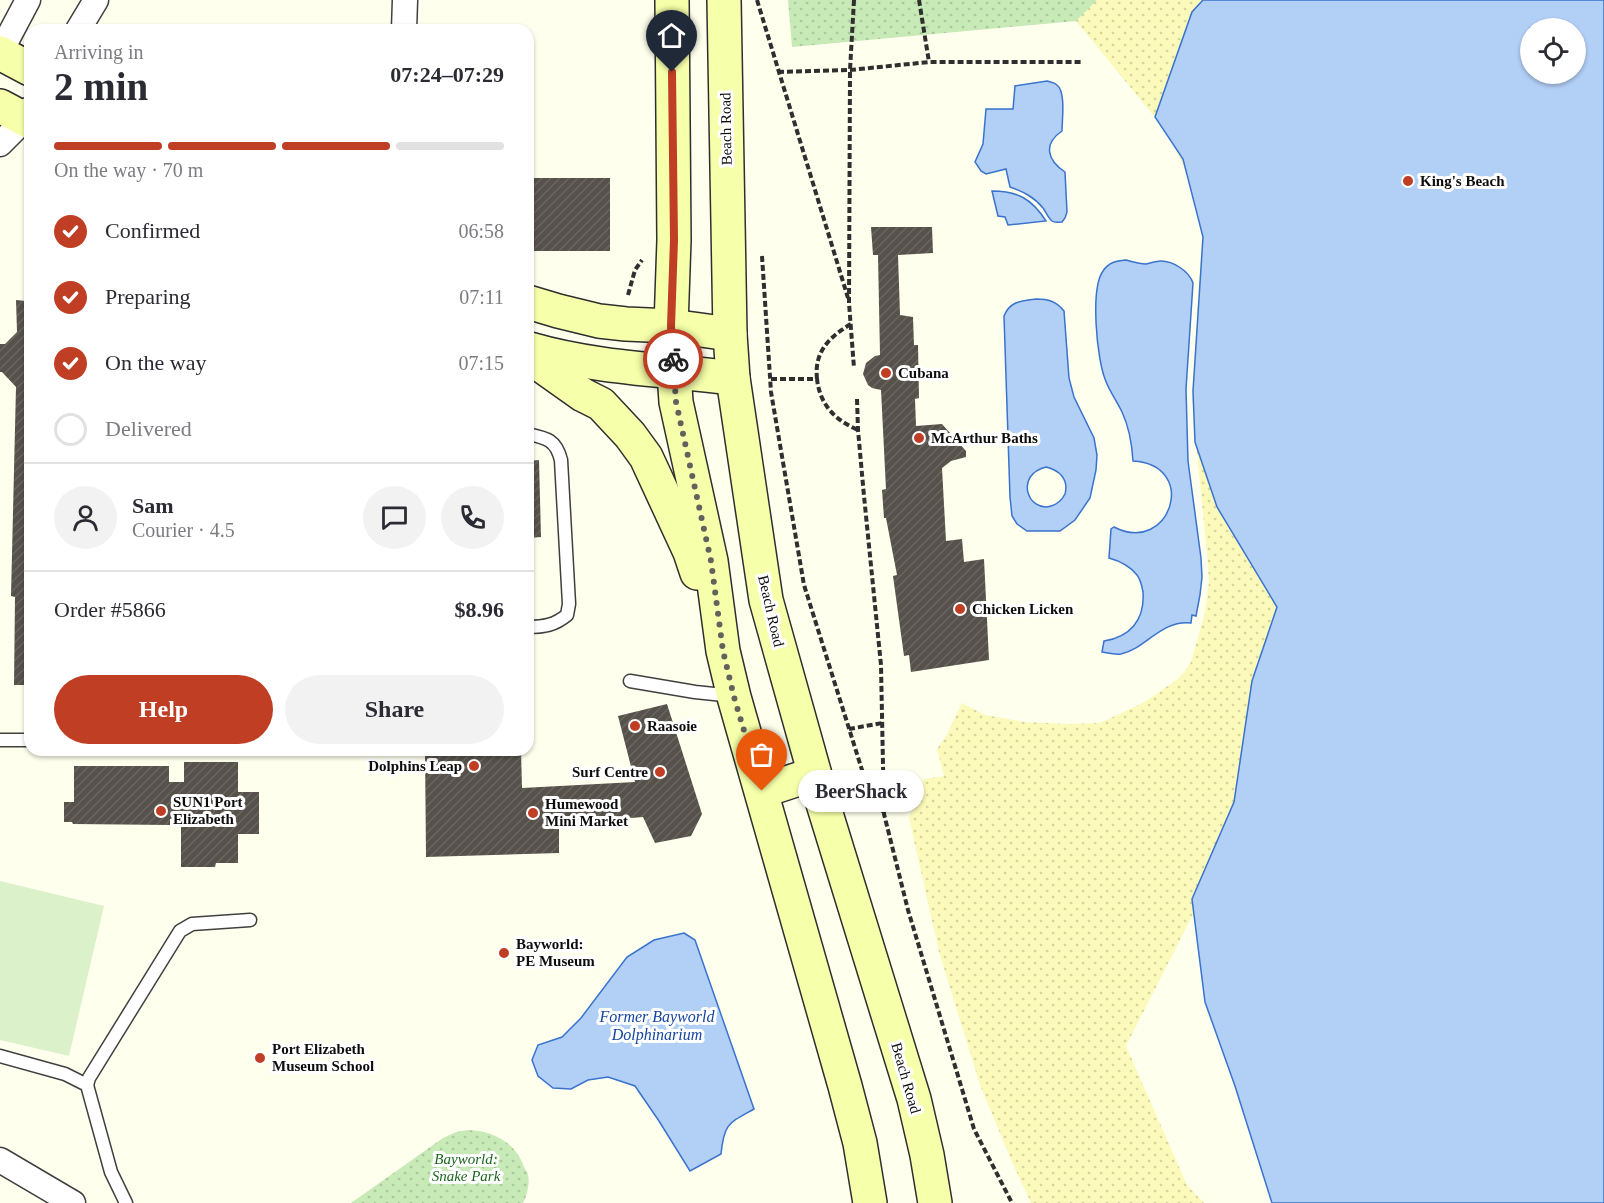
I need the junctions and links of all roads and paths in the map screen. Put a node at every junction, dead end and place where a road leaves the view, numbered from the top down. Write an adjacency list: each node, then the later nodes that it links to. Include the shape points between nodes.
1 (28, 0): 12 (street)
2 (96, 0): 10 (street)
3 (405, 0): 11 (street)
4 (672, 0): 24 (main road)
5 (724, 0): 25 (main road, Beach Road)
6 (756, 0): 9 (path); 17 (path)
7 (854, 0): 16 (path)
8 (919, 0): 13 (path)
9 (755, 11)
10 (82, 24)
11 (404, 24)
12 (0, 53): 15 (main road)
13 (929, 62): 14 (path); 16 (path)
14 (1082, 62)
15 (24, 66)
16 (850, 70): 17 (path); 21 (path)
17 (778, 72): 21 (path)
18 (21, 114): 19 (street)
19 (0, 144)
20 (762, 252): 31 (path)
21 (849, 303): 23 (path)
22 (534, 304): 24 (main road, via 599,321)
23 (851, 324): 28 (path); 32 (path, via 830,338 819,358)
24 (671, 326): 25 (main road); 29 (main road)
25 (730, 334): 30 (main road, Beach Road)
26 (534, 350): 29 (main road, via 577,361)
27 (534, 360): 37 (main road, via 601,404 646,457 690,552)
28 (854, 368)
29 (674, 371): 30 (main road); 37 (main road, via 676,402 711,561)
30 (733, 378): 44 (main road, Beach Road, via 766,600)
31 (771, 379): 32 (path); 41 (path, via 804,585)
32 (817, 380): 34 (path, via 818,391 836,419)
33 (857, 399): 34 (path)
34 (858, 430): 40 (path, via 881,665)
35 (534, 435): 36 (lane, via 546,437 559,451 561,460 569,604 567,615 557,624)
36 (534, 627)
37 (723, 651): 39 (main road)
38 (630, 681): 39 (lane)
39 (734, 697): 45 (main road)
40 (882, 723): 41 (path); 46 (path)
41 (849, 729): 46 (path, via 862,770)
42 (0, 740): 43 (lane)
43 (24, 740)
44 (814, 774): 45 (main road); 54 (main road, Beach Road, via 914,1099)
45 (762, 791): 53 (main road, via 860,1143)
46 (884, 814): 55 (path, via 908,910 974,1129)
47 (250, 920): 49 (lane, via 192,924 180,932)
48 (0, 1056): 49 (lane, via 65,1074)
49 (87, 1085): 52 (lane, via 111,1172)
50 (0, 1160): 51 (street)
51 (73, 1203)
52 (126, 1203)
53 (870, 1203)
54 (935, 1203)
55 (1012, 1203)

